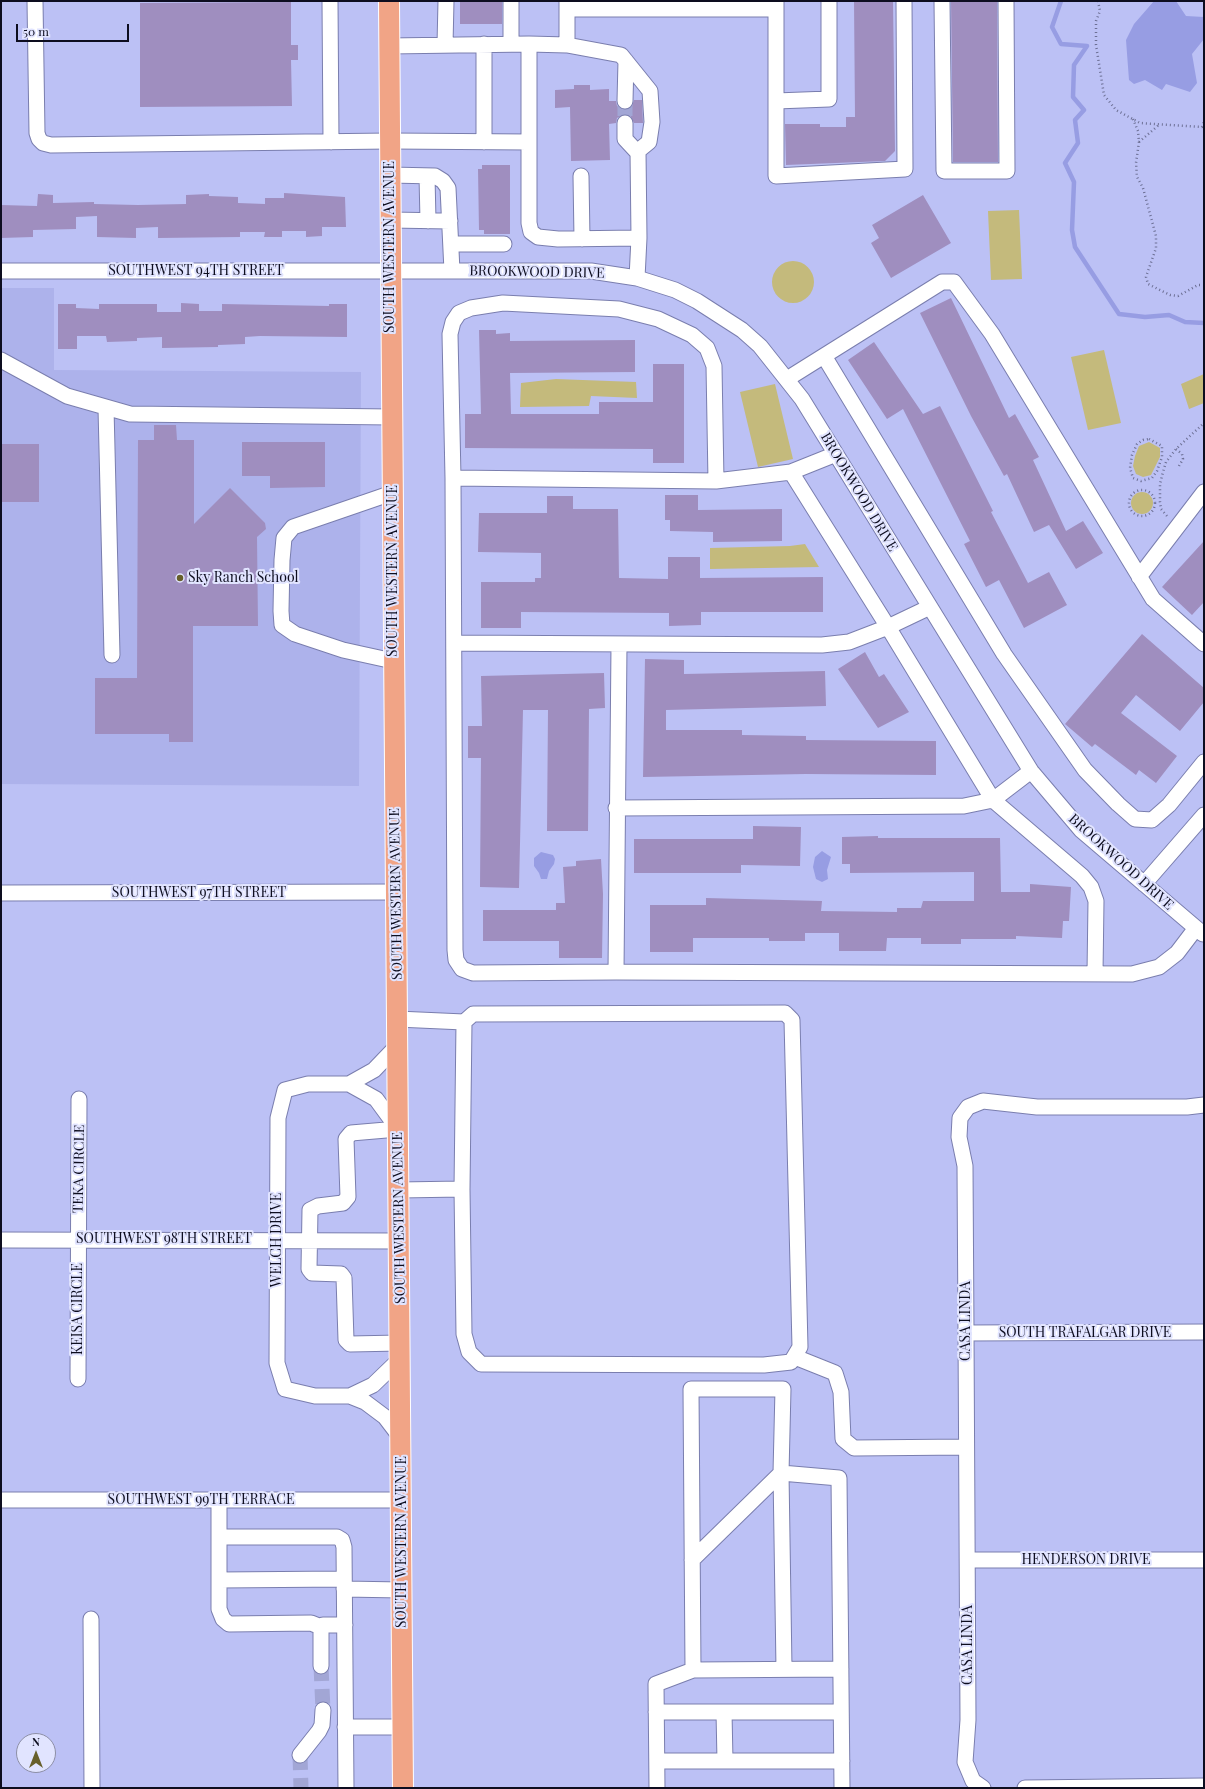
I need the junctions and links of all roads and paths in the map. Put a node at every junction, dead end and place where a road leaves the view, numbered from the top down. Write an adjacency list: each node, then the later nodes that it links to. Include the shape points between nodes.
1 (35, 1): 27 (street, via 37,133 43,143 51,145)
2 (330, 1): 27 (street)
3 (389, 1): 18 (main road, SOUTH WESTERN AVENUE)
4 (446, 1): 16 (street)
5 (511, 1): 14 (street)
6 (829, 1): 21 (street, via 829,99)
7 (904, 1): 21 (street, via 905,169 776,176)
8 (942, 1): 9 (street, via 944,171 1007,171)
9 (1006, 1)
10 (1098, 1): 22 (path, via 1100,11 1096,21 1096,45 1104,94 1116,110)
11 (567, 5): 12 (street); 17 (street)
12 (776, 5): 21 (street)
13 (484, 44): 14 (street); 16 (street); 28 (street)
14 (511, 44): 15 (street)
15 (529, 44): 17 (street); 29 (street)
16 (445, 45): 18 (street)
17 (567, 45): 19 (street, via 621,55)
18 (389, 46): 26 (main road, SOUTH WESTERN AVENUE)
19 (626, 60): 20 (street); 31 (street, via 650,90 652,122 649,142)
20 (625, 100)
21 (776, 100)
22 (1133, 119): 25 (path, via 1140,123); 30 (path)
23 (1204, 122): 25 (path, via 1202,126)
24 (625, 123): 31 (street, via 625,139)
25 (1160, 124): 30 (path)
26 (390, 141): 27 (street); 28 (street); 32 (main road, SOUTH WESTERN AVENUE)
27 (331, 142)
28 (484, 142): 29 (street)
29 (529, 142): 39 (street, via 531,232 538,236 558,239)
30 (1139, 142): 46 (path, via 1137,177 1143,188 1156,236 1156,248 1146,278 1148,284 1170,296 1178,296 1198,285)
31 (638, 152): 38 (street)
32 (390, 175): 33 (street); 35 (main road, SOUTH WESTERN AVENUE)
33 (427, 176): 36 (street); 37 (street, via 435,176 448,188)
34 (581, 176): 39 (street)
35 (390, 220): 36 (street); 43 (main road, SOUTH WESTERN AVENUE)
36 (428, 220): 37 (street)
37 (450, 221): 40 (street)
38 (639, 238): 39 (street); 45 (street)
39 (582, 239)
40 (451, 244): 41 (street); 44 (street)
41 (504, 244)
42 (1, 271): 43 (street, SOUTHWEST 94TH STREET)
43 (391, 271): 44 (street, BROOKWOOD DRIVE); 51 (main road, SOUTH WESTERN AVENUE)
44 (452, 271): 45 (street, BROOKWOOD DRIVE, via 591,271)
45 (637, 278): 49 (street, BROOKWOOD DRIVE, via 675,290 721,315 760,346)
46 (1204, 285)
47 (824, 356): 49 (street); 64 (street, via 942,282 954,282 992,334); 72 (street, via 1004,654 1091,775 1118,804 1135,819 1152,820)
48 (1, 360): 50 (street, via 66,396)
49 (787, 379): 55 (street, BROOKWOOD DRIVE)
50 (106, 408): 51 (street, via 130,414); 70 (street)
51 (392, 417): 61 (main road, SOUTH WESTERN AVENUE)
52 (1204, 423): 54 (path)
53 (1150, 440): 53 (path, via 1162,446 1162,458 1152,478 1142,481 1133,478 1130,468 1132,456 1137,444 1143,440)
54 (1176, 449): 56 (path, via 1182,454 1183,459); 63 (path, via 1166,462 1160,484 1160,502 1161,509)
55 (836, 454): 57 (street); 65 (street, BROOKWOOD DRIVE)
56 (1179, 466)
57 (791, 472): 59 (street); 66 (street)
58 (453, 478): 59 (street); 59 (street, via 450,334 453,322 458,314 471,308 503,303 619,309 658,319 692,336 707,348 714,366); 67 (street)
59 (716, 481)
60 (1204, 492): 63 (street)
61 (392, 493): 71 (main road, SOUTH WESTERN AVENUE); 71 (street, via 293,527 284,538 281,611 282,625 295,634 343,650)
62 (1129, 503): 62 (path, via 1136,515 1143,516 1150,514 1156,502 1149,491 1142,489 1130,496)
63 (1178, 526): 64 (street)
64 (1139, 577): 68 (street, via 1152,599)
65 (930, 607): 66 (street); 73 (street, BROOKWOOD DRIVE)
66 (888, 627): 69 (street, via 849,642 822,645); 74 (street)
67 (454, 643): 69 (street); 81 (street, via 456,960 462,969 473,973)
68 (1204, 644)
69 (619, 645): 75 (street)
70 (112, 655)
71 (393, 661): 78 (main road, SOUTH WESTERN AVENUE)
72 (1204, 762)
73 (1031, 771): 74 (street); 77 (street, BROOKWOOD DRIVE, via 1081,830)
74 (993, 800): 75 (street, via 964,806); 82 (street, via 1082,876 1091,887 1096,901)
75 (616, 808): 81 (street)
76 (1204, 815): 77 (street)
77 (1144, 884): 80 (street, BROOKWOOD DRIVE)
78 (396, 892): 79 (street, SOUTHWEST 97TH STREET); 83 (main road, SOUTH WESTERN AVENUE)
79 (1, 893)
80 (1200, 931): 82 (street, via 1160,967 1132,974)
81 (616, 972): 82 (street)
82 (1095, 973)
83 (397, 1019): 84 (street); 85 (main road, SOUTH WESTERN AVENUE)
84 (464, 1022): 90 (street); 100 (street, via 473,1014 785,1013 789,1016 792,1020 800,1347)
85 (398, 1045): 86 (street, WELCH DRIVE, via 374,1070); 89 (main road, SOUTH WESTERN AVENUE)
86 (349, 1084): 89 (street, WELCH DRIVE, via 376,1099); 94 (street, WELCH DRIVE, via 308,1084 284,1090 278,1118)
87 (79, 1099): 92 (street, TEKA CIRCLE)
88 (1204, 1105): 98 (street, CASA LINDA, via 1037,1107 983,1100 968,1106 960,1118 959,1128 965,1166)
89 (398, 1129): 91 (main road, SOUTH WESTERN AVENUE); 95 (street, via 351,1132 346,1139 348,1197 343,1203 318,1206 310,1210)
90 (462, 1189): 91 (street); 100 (street, via 464,1334 469,1352 482,1364 764,1365 791,1362)
91 (399, 1190): 96 (main road, SOUTH WESTERN AVENUE)
92 (78, 1239): 93 (street, SOUTHWEST 98TH STREET); 94 (street, SOUTHWEST 98TH STREET); 101 (street, KEISA CIRCLE)
93 (1, 1240)
94 (277, 1240): 95 (street, SOUTHWEST 98TH STREET); 102 (street, WELCH DRIVE, via 277,1363 284,1389 315,1396)
95 (310, 1240): 96 (street, SOUTHWEST 98TH STREET); 99 (street, via 309,1269 312,1273 341,1274 344,1278 346,1340 350,1344)
96 (399, 1240): 99 (main road, SOUTH WESTERN AVENUE)
97 (1204, 1332): 98 (street, SOUTH TRAFALGAR DRIVE)
98 (966, 1333): 104 (street, CASA LINDA)
99 (400, 1351): 102 (street, WELCH DRIVE, via 373,1385); 103 (main road, SOUTH WESTERN AVENUE)
100 (795, 1357): 104 (street, via 835,1374 840,1392 843,1440 854,1448)
101 (78, 1379)
102 (350, 1396): 103 (street, WELCH DRIVE, via 379,1412)
103 (401, 1438): 108 (main road, SOUTH WESTERN AVENUE)
104 (966, 1448): 111 (street, CASA LINDA)
105 (781, 1473): 110 (street); 110 (street, via 783,1389 691,1390); 120 (street); 121 (street, via 839,1478)
106 (1, 1500): 107 (street, SOUTHWEST 99TH TERRACE)
107 (219, 1500): 108 (street, SOUTHWEST 99TH TERRACE); 109 (street)
108 (401, 1500): 115 (main road, SOUTH WESTERN AVENUE)
109 (219, 1537): 113 (street); 114 (street, via 337,1537 342,1540 344,1547)
110 (692, 1560): 122 (street)
111 (968, 1560): 112 (street, HENDERSON DRIVE); 139 (street, CASA LINDA, via 968,1720 965,1762 973,1781)
112 (1204, 1560)
113 (219, 1580): 114 (street); 118 (street, via 219,1609 222,1619 230,1624 311,1623)
114 (344, 1584): 115 (street); 117 (street)
115 (402, 1590): 128 (main road, SOUTH WESTERN AVENUE)
116 (91, 1619): 134 (street)
117 (345, 1625): 118 (street); 127 (street)
118 (321, 1627): 119 (street)
119 (321, 1666)
120 (784, 1669): 121 (street); 122 (street)
121 (841, 1669): 126 (street)
122 (693, 1670): 124 (street, via 656,1684)
123 (323, 1710): 129 (street, via 319,1731)
124 (656, 1712): 125 (street); 130 (street)
125 (724, 1712): 126 (street); 131 (street)
126 (841, 1712): 132 (street)
127 (345, 1727): 128 (street); 135 (street)
128 (403, 1727): 136 (main road, SOUTH WESTERN AVENUE)
129 (300, 1755)
130 (656, 1761): 131 (street); 137 (street)
131 (725, 1761): 132 (street)
132 (842, 1761): 138 (street)
133 (1204, 1786): 140 (street)
134 (92, 1788)
135 (346, 1788)
136 (404, 1788)
137 (657, 1788)
138 (842, 1788)
139 (983, 1788)
140 (1025, 1788)

